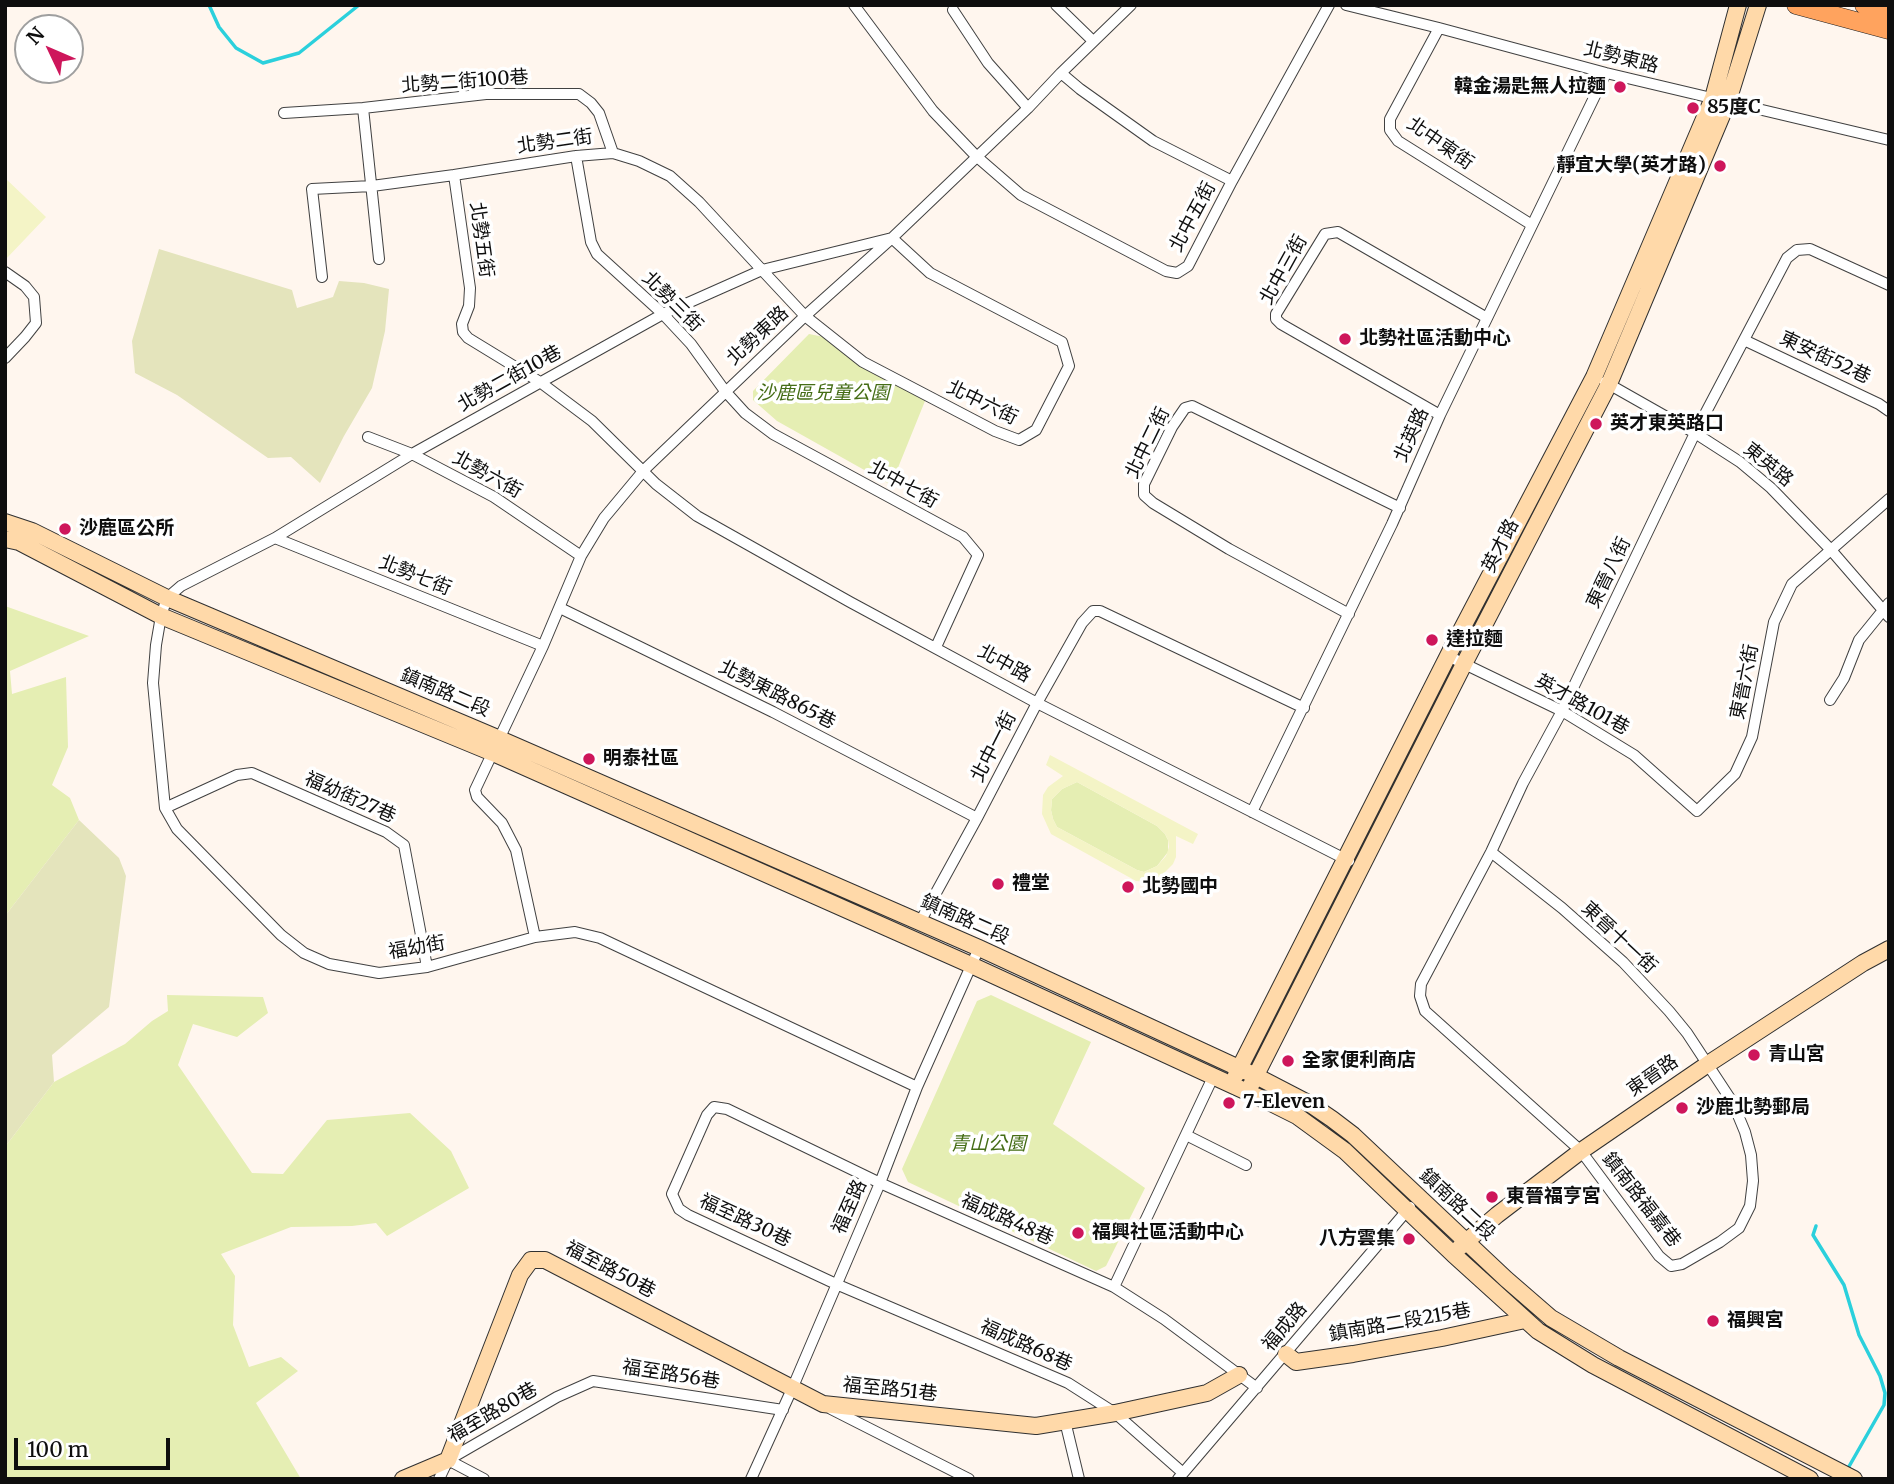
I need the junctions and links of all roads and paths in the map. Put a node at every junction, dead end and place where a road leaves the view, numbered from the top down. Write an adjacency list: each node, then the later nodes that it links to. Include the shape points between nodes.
1 (854, 5): 24 (street, via 933,111)
2 (1056, 5): 14 (street)
3 (1131, 5): 14 (street, 北勢東路)
4 (1329, 5): 26 (street, 北中五街)
5 (1346, 5): 12 (street, 北勢東路)
6 (1738, 5): 17 (street, 英才路)
7 (1758, 5): 17 (street, 英才路)
8 (1796, 5): 13 (main road)
9 (1864, 5): 11 (main road)
10 (953, 10): 19 (street, via 988,63)
11 (1889, 12)
12 (1439, 28): 16 (street, 北勢東路); 28 (street, 北中東街, via 1390,119 1390,130 1398,141)
13 (1889, 30)
14 (1093, 41): 15 (street, 北勢東路)
15 (1061, 73): 19 (street, 北勢東路); 26 (street, via 1153,141)
16 (1606, 73): 17 (street, 北勢東路); 28 (street, 北英路)
17 (1721, 99): 21 (street, 北勢東路); 40 (street, 英才路)
18 (363, 108): 20 (street, 北勢二街100巷); 22 (street, 北勢二街100巷, via 486,94 579,94 599,113); 27 (street)
19 (1028, 108): 24 (street, 北勢東路)
20 (285, 113)
21 (1889, 140)
22 (613, 153): 23 (street, 北勢二街); 31 (street, 北勢二街, via 670,176)
23 (576, 156): 25 (street, 北勢二街); 35 (street, 北勢三街, via 597,254)
24 (976, 156): 26 (street, 北中五街, via 1021,195 1177,273 1188,266); 29 (street, 北勢東路)
25 (454, 176): 27 (street, 北勢二街); 41 (street, 北勢五街, via 470,288 463,332)
26 (1232, 181)
27 (372, 186): 30 (street); 33 (street, 北勢二街, via 312,190)
28 (1532, 225): 37 (street, 北英路)
29 (892, 238): 31 (street, 北勢二街10巷); 36 (street, 北勢東路); 36 (street, 北中六街, via 930,274 1062,341 1069,366 1036,430 1019,440 995,431 863,362)
30 (379, 259)
31 (762, 270): 35 (street, 北勢二街10巷); 36 (street, 北勢二街)
32 (5, 272): 39 (street, via 34,297 36,323)
33 (322, 277)
34 (1889, 285): 38 (street, 東晉八街, via 1810,249 1797,250 1787,258)
35 (663, 314): 41 (street, 北勢二街10巷); 42 (street, 北勢三街)
36 (805, 316): 42 (street, 北勢東路)
37 (1487, 318): 44 (street, 北英路); 44 (street, 北中三街, via 1338,232 1325,234 1276,314 1281,324)
38 (1744, 340): 43 (street, 東安街52巷); 45 (street, 東晉八街)
39 (5, 358)
40 (1601, 380): 45 (street, 東英路); 63 (street, 英才路); 64 (street, 英才路)
41 (540, 382): 47 (street, 北勢二街10巷); 48 (street, 北勢五街, via 592,421)
42 (725, 391): 48 (street, 北勢東路); 62 (street, 北中七街, via 773,433 962,537 978,555)
43 (1889, 411)
44 (1440, 415): 50 (street, 北英路)
45 (1695, 433): 54 (street, 東英路, via 1772,488); 68 (street, 東晉八街)
46 (368, 437): 47 (street, 北勢六街)
47 (412, 454): 53 (street, 北勢二街10巷); 55 (street, 北勢六街, via 494,497)
48 (644, 470): 55 (street, 北勢東路, via 604,518); 62 (street, 北中路, via 697,516)
49 (1889, 499): 54 (street)
50 (1400, 508): 59 (street, 北英路); 59 (street, 北中二街, via 1192,406 1185,408 1172,427 1149,473 1144,495 1153,503)
51 (5, 522): 56 (street, 鎮南路二段)
52 (5, 538): 60 (street, 鎮南路二段)
53 (275, 538): 56 (street, 北勢二街10巷, via 181,586); 61 (street, 北勢七街)
54 (1831, 550): 58 (street, 東英路); 70 (street, 東晉六街, via 1792,584 1774,622 1752,737 1735,774 1697,811)
55 (581, 556): 57 (street, 北勢東路)
56 (167, 598): 60 (street, 福幼街); 69 (street, 鎮南路二段)
57 (560, 608): 61 (street, 北勢東路); 73 (street, 北勢東路865巷)
58 (1887, 610): 65 (street, via 1859,640)
59 (1349, 614): 67 (street, 北英路)
60 (161, 615): 69 (street, 鎮南路二段); 71 (street, 福幼街, via 153,683)
61 (543, 646): 69 (street, 北勢東路)
62 (936, 647): 66 (street, 北中路)
63 (1448, 656): 64 (street, 英才路101巷); 75 (street, 英才路)
64 (1464, 664): 68 (street, 英才路101巷); 76 (street, 英才路)
65 (1830, 700)
66 (1037, 703): 67 (street, 北中一街, via 1082,623 1093,611 1100,611); 72 (street, 北中路); 73 (street, 北中一街)
67 (1304, 708): 72 (street, 北英路)
68 (1562, 711): 70 (street, 英才路101巷, via 1634,755); 74 (street, 東晉八街)
69 (496, 746): 77 (street, 鎮南路二段); 78 (street, 北勢東路, via 475,790 516,850); 81 (street, 鎮南路二段)
70 (1688, 803)
71 (166, 808): 82 (street, 福幼街, via 177,829 304,953 329,964 379,973); 82 (street, 福幼街27巷, via 237,775 252,774 386,832 404,845)
72 (1252, 812): 75 (street, 北中路)
73 (977, 818): 77 (street, 北中一街)
74 (1491, 852): 83 (street, 東晉十一街, via 1623,962 1669,1011); 91 (street, 東晉八街, via 1421,984 1419,996 1432,1018)
75 (1345, 859): 76 (street, 北中路); 84 (street, 英才路)
76 (1361, 867): 86 (street, 英才路)
77 (920, 922): 79 (street, 鎮南路二段)
78 (535, 937): 82 (street, 福幼街); 88 (street, 福幼街, via 575,932 600,938)
79 (979, 948): 81 (street, 福至路); 84 (street, 鎮南路二段)
80 (1889, 949): 83 (street, 東晉路)
81 (971, 965): 85 (street, 鎮南路二段); 88 (street, 福至路)
82 (427, 967)
83 (1708, 1064): 91 (street, 東晉路); 91 (street, 鎮南路福嘉巷, via 1745,1132 1753,1181 1750,1206 1739,1228 1720,1242 1671,1266)
84 (1240, 1069): 86 (street, 鎮南路二段); 87 (street, 英才路)
85 (1214, 1075): 87 (street, 鎮南路二段); 90 (street)
86 (1256, 1076): 89 (street, 英才路); 94 (street, 鎮南路二段, via 1332,1119)
87 (1232, 1084): 89 (street, 鎮南路二段)
88 (917, 1087): 93 (street, 福至路)
89 (1248, 1092): 95 (street, 鎮南路二段, via 1312,1126)
90 (1186, 1135): 92 (street); 99 (street)
91 (1581, 1151): 96 (street, 東晉路)
92 (1246, 1166)
93 (880, 1183): 98 (street, 福至路); 98 (street, 福至路30巷, via 727,1109 714,1107 694,1141 672,1194 679,1209); 99 (street, 福成路48巷)
94 (1418, 1198): 95 (street, 福成路); 96 (street, 鎮南路二段)
95 (1406, 1210): 97 (street, 鎮南路二段); 101 (street, 福成路)
96 (1466, 1242): 97 (street, 東晉路); 112 (street, 鎮南路二段, via 1550,1318)
97 (1453, 1254): 100 (street, 鎮南路二段)
98 (836, 1284): 104 (street, 福至路); 108 (street, 福成路68巷, via 1068,1383)
99 (1115, 1287): 102 (street, 福成路48巷)
100 (1525, 1320): 101 (street, 鎮南路二段215巷, via 1342,1356 1296,1362); 119 (street, 鎮南路二段, via 1592,1365)
101 (1286, 1354): 103 (street, 福成路)
102 (1239, 1375): 103 (street, 福成路48巷); 108 (street, 福至路51巷, via 1208,1393)
103 (1256, 1388): 111 (street, 福成路)
104 (792, 1390): 106 (street, 福至路50巷); 107 (street, 福至路); 110 (street, 福至路50巷, via 545,1260 531,1260 520,1275)
105 (557, 1397): 107 (street, 福至路56巷, via 593,1381); 110 (street, 福至路80巷)
106 (823, 1404): 109 (street, 福至路51巷, via 1037,1426); 117 (street, 福至路51巷)
107 (783, 1410): 116 (street, 福至路)
108 (1115, 1413): 109 (street, 福至路51巷); 111 (street, 福成路68巷)
109 (1065, 1421): 118 (street)
110 (447, 1460): 113 (street); 114 (street); 115 (street)
111 (1181, 1476)
112 (1848, 1476)
113 (403, 1479)
114 (439, 1479)
115 (484, 1479)
116 (751, 1479)
117 (969, 1479)
118 (1079, 1479)
119 (1810, 1479)

